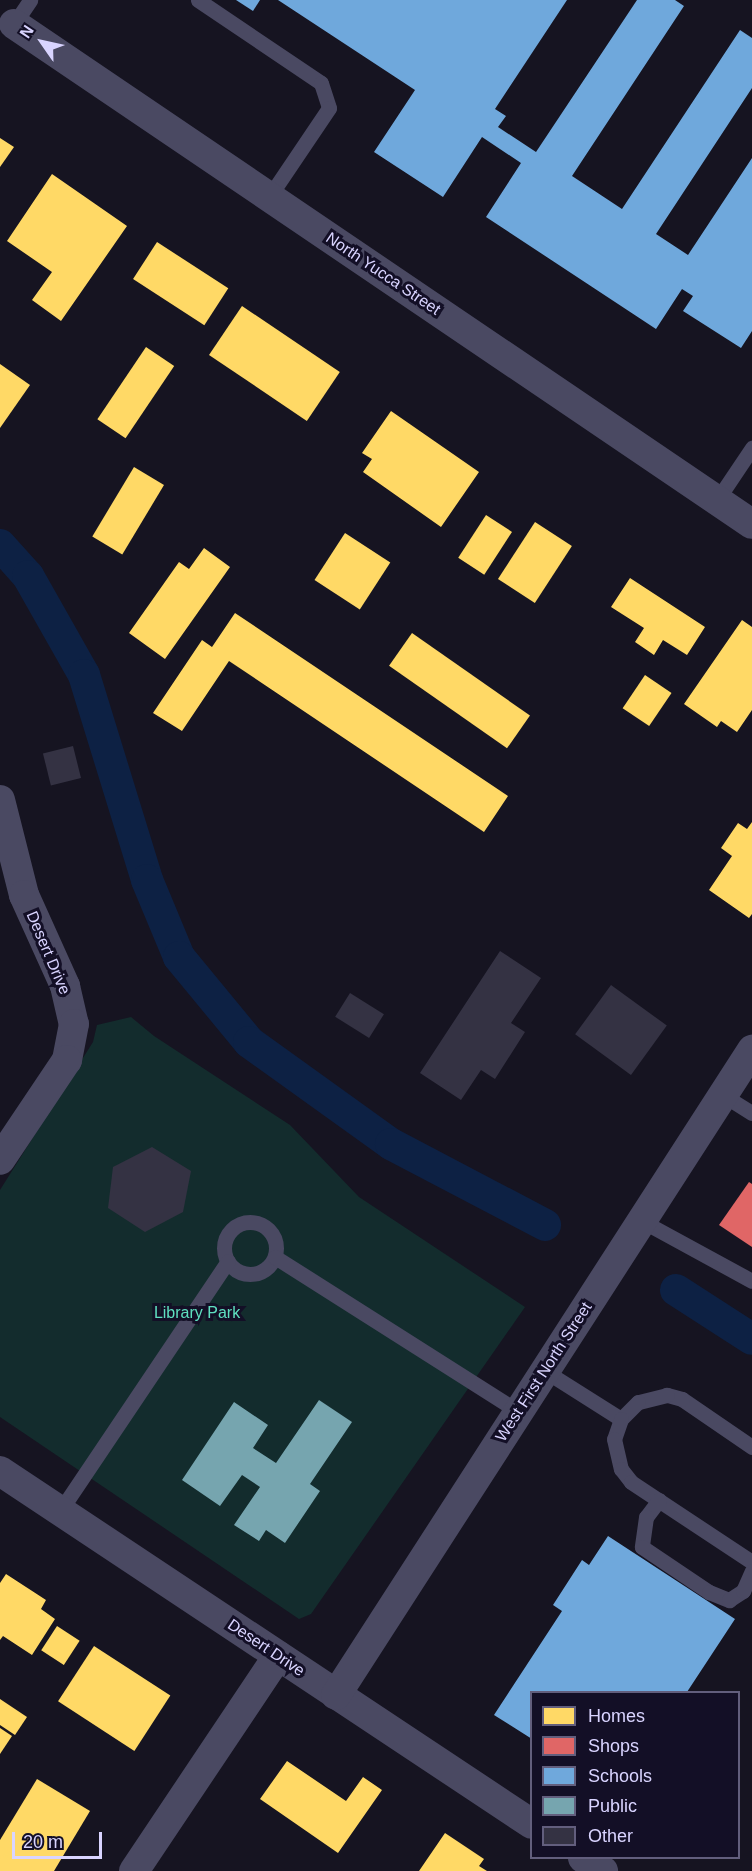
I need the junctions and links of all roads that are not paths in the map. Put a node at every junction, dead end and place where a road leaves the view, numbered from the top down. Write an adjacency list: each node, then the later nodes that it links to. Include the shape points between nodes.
1 (198, 0): 3 (lane, via 321,83 329,108)
2 (22, 12): 3 (street, North Yucca Street)
3 (269, 197): 5 (street, North Yucca Street)
4 (752, 447): 5 (lane)
5 (717, 500): 6 (street, North Yucca Street)
6 (752, 524)
7 (0, 800): 11 (street, Desert Drive, via 24,895 65,986 74,1024 67,1060)
8 (752, 1050): 9 (street, West First North Street)
9 (723, 1095): 10 (lane); 12 (street, West First North Street)
10 (752, 1113)
11 (0, 1160)
12 (642, 1221): 15 (lane); 16 (street, West First North Street)
13 (275, 1257): 14 (lane, via 255,1274 237,1271); 14 (lane, via 271,1232 249,1221 228,1233 224,1249); 17 (lane)
14 (228, 1262): 22 (lane)
15 (752, 1281)
16 (545, 1371): 17 (street, West First North Street); 18 (lane)
17 (519, 1412): 26 (street, West First North Street)
18 (621, 1419): 19 (lane, via 638,1402 667,1395 682,1399); 21 (lane, via 614,1439 621,1469 631,1482)
19 (752, 1447)
20 (0, 1472): 22 (street, Desert Drive)
21 (659, 1500): 23 (lane); 24 (lane, via 646,1517 642,1547 709,1592 729,1600 743,1592)
22 (60, 1511): 25 (street, Desert Drive)
23 (752, 1562)
24 (752, 1571)
25 (278, 1656): 26 (street, Desert Drive); 29 (street)
26 (336, 1695): 27 (street, Desert Drive)
27 (530, 1823)
28 (586, 1859): 30 (street)
29 (134, 1871)
30 (603, 1871)

